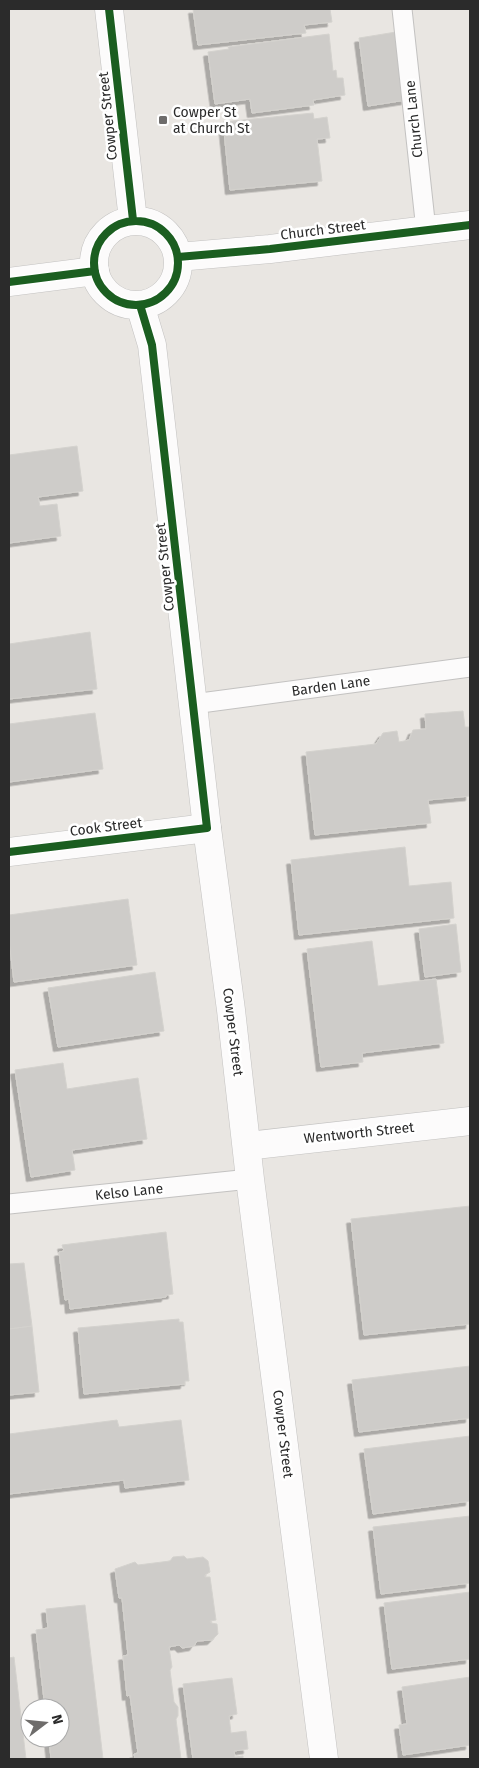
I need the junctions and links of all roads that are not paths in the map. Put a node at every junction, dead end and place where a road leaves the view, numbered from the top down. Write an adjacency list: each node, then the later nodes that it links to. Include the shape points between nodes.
1 (109, 9): 3 (main road, Cowper Street)
2 (402, 9): 5 (lane, Church Lane)
3 (133, 220): 6 (main road, via 160,228 174,244); 7 (main road, via 113,227 98,243 94,257)
4 (470, 224): 5 (main road, Church Street)
5 (426, 230): 6 (main road, Church Street)
6 (178, 257): 9 (main road, via 178,271 169,290 153,302)
7 (95, 272): 8 (main road); 9 (main road, via 103,290 113,299)
8 (9, 282)
9 (140, 305): 11 (main road, Cowper Street, via 152,345)
10 (470, 667): 11 (lane, Barden Lane)
11 (193, 704): 12 (main road, Cowper Street)
12 (207, 828): 13 (main road, Cook Street); 15 (main road, Cowper Street)
13 (9, 852)
14 (470, 1121): 15 (main road, Wentworth Street)
15 (247, 1146): 16 (main road, Cowper Street)
16 (250, 1179): 17 (lane, Kelso Lane); 18 (main road, Cowper Street)
17 (9, 1204)
18 (324, 1759)

